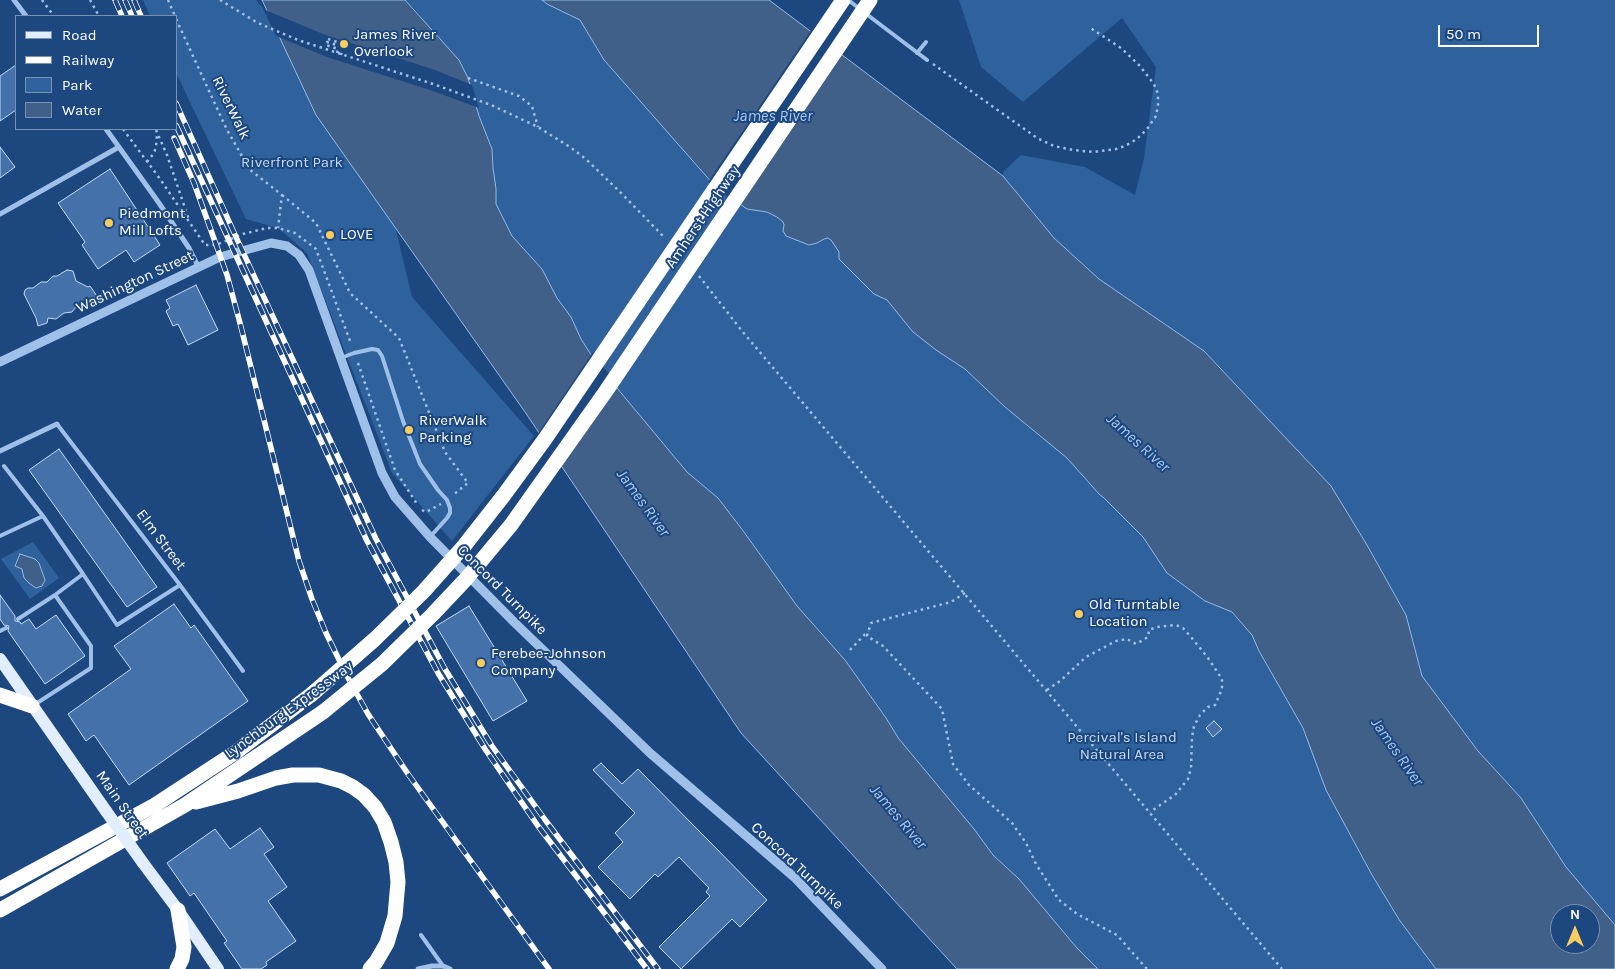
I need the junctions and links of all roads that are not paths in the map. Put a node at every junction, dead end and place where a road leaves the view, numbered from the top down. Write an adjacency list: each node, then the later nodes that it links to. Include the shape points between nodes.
1 (14, 0): 5 (street)
2 (843, 0): 17 (highway, Amherst Highway, bridge)
3 (848, 0): 7 (lane)
4 (870, 0): 19 (highway, Amherst Highway, bridge)
5 (25, 15)
6 (926, 42): 7 (lane)
7 (917, 53): 8 (lane)
8 (927, 60)
9 (107, 130): 10 (street)
10 (119, 147): 11 (street); 13 (street)
11 (0, 214)
12 (287, 246): 13 (street, Washington Street, via 272,243 257,246); 14 (street, Concord Turnpike, via 299,255 309,270)
13 (198, 266): 15 (street, Washington Street)
14 (341, 358): 23 (street, Concord Turnpike, via 382,473 395,497); 23 (lane, via 372,349 378,350 382,356 420,464 447,500 450,513)
15 (0, 362)
16 (57, 424): 18 (street); 25 (lane, Elm Street)
17 (545, 439): 35 (highway, Lynchburg Expressway, bridge, via 464,546 424,591 376,639 312,694 236,752 155,805)
18 (0, 451)
19 (564, 452): 34 (highway, Lynchburg Expressway, bridge, via 511,525 432,614 382,664 323,712)
20 (4, 466): 21 (lane)
21 (43, 516): 22 (lane); 24 (lane)
22 (0, 536)
23 (430, 537): 49 (street, Concord Turnpike, via 650,753 794,877)
24 (83, 574): 25 (lane, via 117,625); 26 (lane)
25 (180, 585): 31 (lane, Elm Street)
26 (55, 595): 27 (lane); 33 (lane, via 91,646 91,668)
27 (18, 619)
28 (6, 628): 29 (lane)
29 (0, 631)
30 (0, 658): 33 (main road, Main Street)
31 (243, 671)
32 (0, 695): 33 (highway)
33 (32, 706): 40 (main road, Main Street, bridge)
34 (185, 805): 38 (highway, Lynchburg Expressway); 46 (highway, via 293,775 319,775 341,781 364,796 384,822 393,848 398,882 395,916 387,943)
35 (22, 878): 36 (highway); 37 (highway, Lynchburg Expressway)
36 (0, 884)
37 (0, 889)
38 (27, 894): 39 (highway, Lynchburg Expressway); 41 (highway)
39 (0, 910)
40 (178, 910): 44 (highway, via 184,947); 45 (main road, Main Street)
41 (0, 921)
42 (421, 935): 43 (lane)
43 (443, 966): 47 (street); 48 (street)
44 (177, 969)
45 (218, 969)
46 (370, 969)
47 (418, 969)
48 (450, 969)
49 (882, 969)

